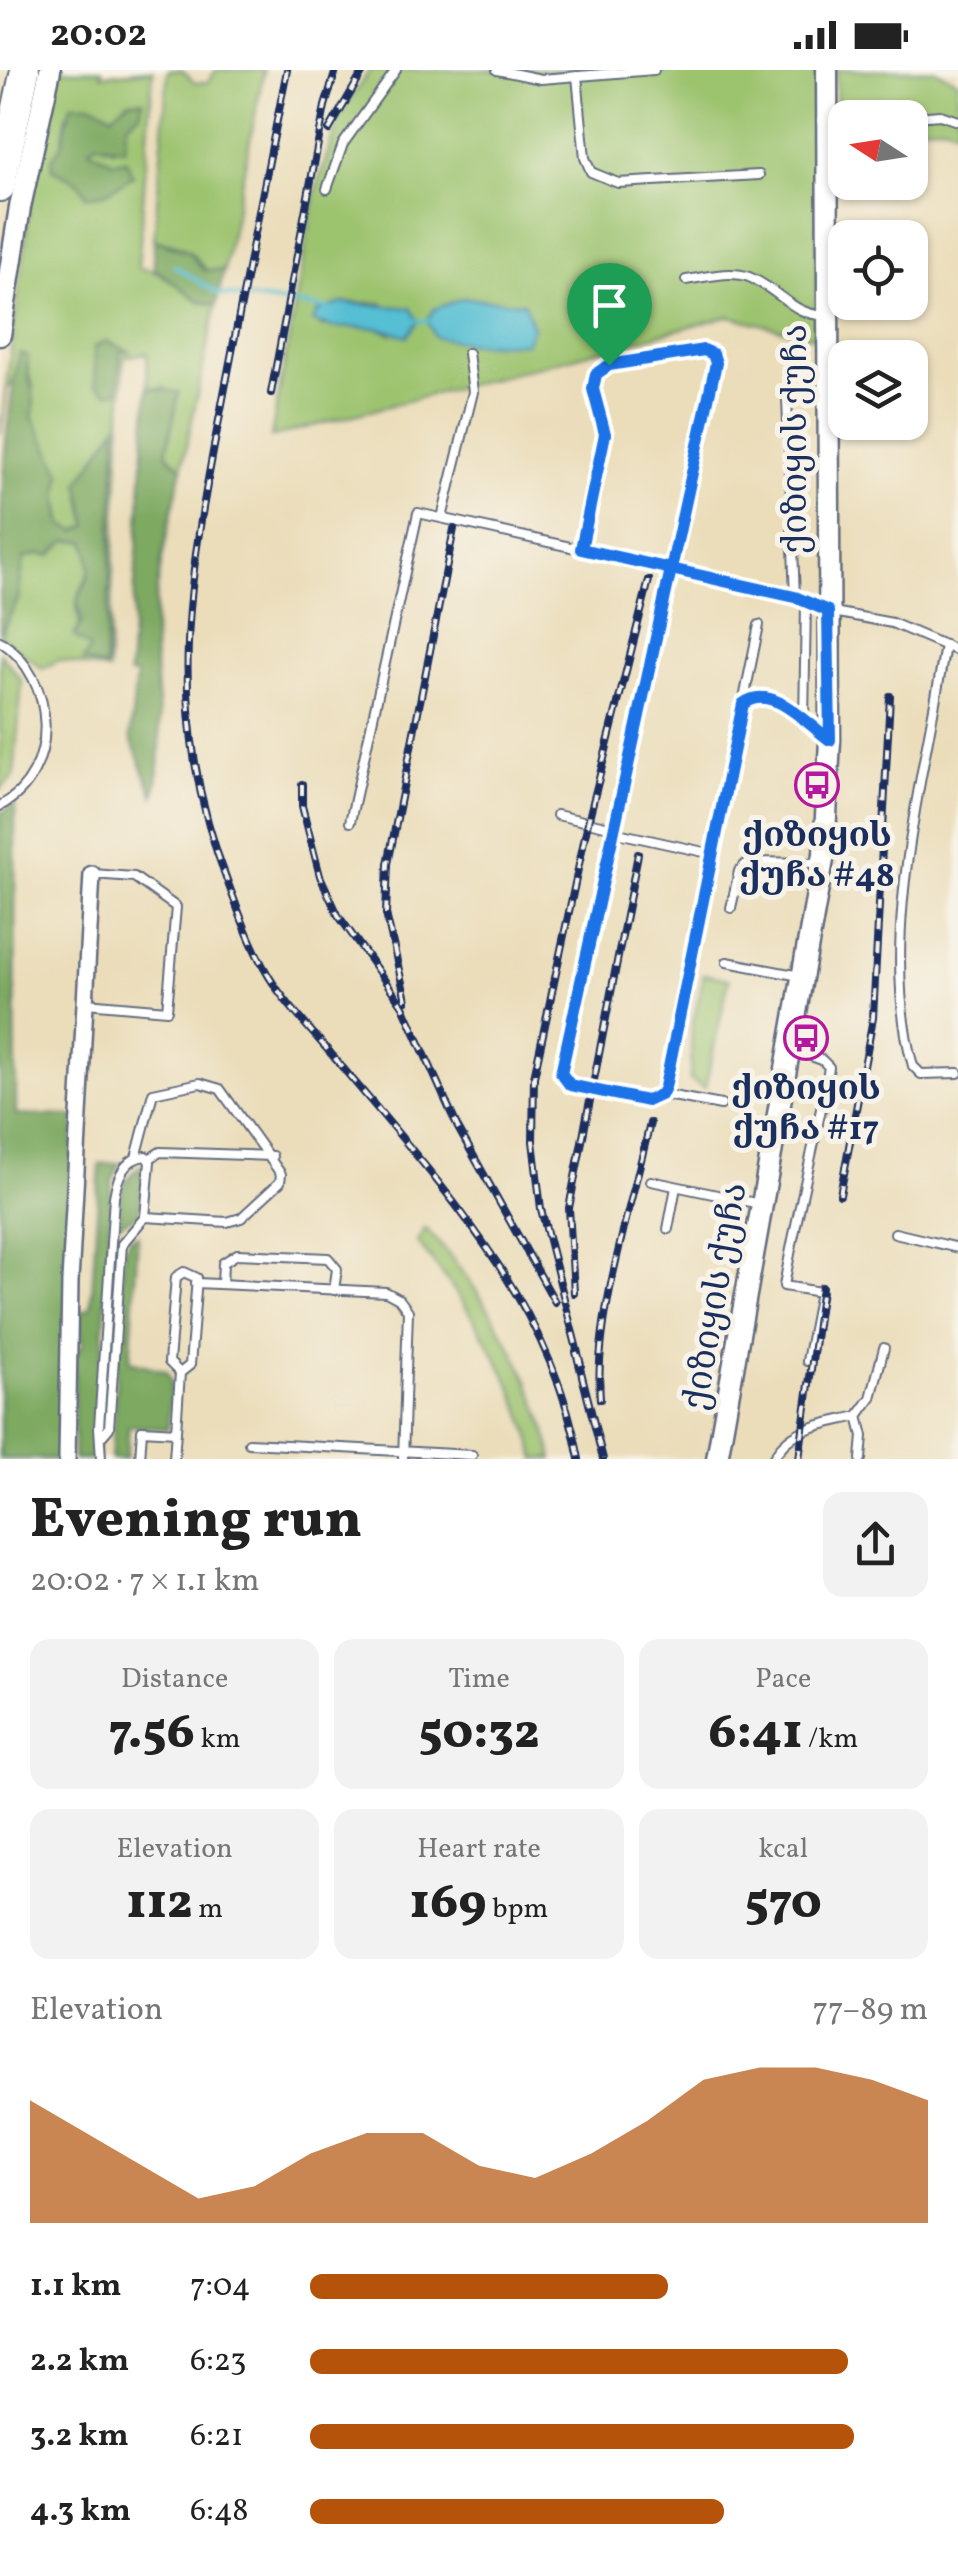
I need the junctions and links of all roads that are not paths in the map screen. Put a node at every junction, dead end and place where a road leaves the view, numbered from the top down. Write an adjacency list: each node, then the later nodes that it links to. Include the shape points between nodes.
1 (24, 70): 12 (highway)
2 (50, 70): 17 (street)
3 (396, 70): 13 (lane, via 343,144)
4 (497, 70): 7 (lane, via 540,79)
5 (654, 70): 7 (lane)
6 (826, 70): 8 (street, ქიზიყის ქუჩა)
7 (577, 76): 11 (lane, via 591,172 618,183)
8 (831, 100)
9 (928, 116): 10 (lane)
10 (958, 121)
11 (759, 175)
12 (0, 187)
13 (326, 189)
14 (831, 200): 16 (street, ქიზიყის ქუჩა)
15 (686, 280): 16 (lane, via 746,276 807,316)
16 (826, 314): 25 (street, ქიზიყის ქუჩა)
17 (0, 335)
18 (468, 353): 20 (lane, via 472,392)
19 (787, 399): 23 (lane)
20 (442, 518): 21 (lane); 35 (lane, via 418,513)
21 (581, 549): 22 (lane); 22 (lane, via 605,434 593,389 596,374 609,365 704,350 716,363)
22 (671, 569): 23 (lane); 36 (lane)
23 (795, 597): 24 (lane)
24 (806, 602): 25 (lane); 31 (lane)
25 (828, 611): 28 (lane, via 892,623); 32 (street, ქიზიყის ქუჩა)
26 (758, 625): 30 (lane)
27 (0, 641): 33 (lane, via 36,675 44,710 34,775)
28 (944, 645): 29 (lane); 45 (lane, via 901,948 913,1066 921,1074)
29 (958, 651)
30 (743, 704): 31 (lane, via 754,695 768,696); 37 (lane)
31 (804, 721): 32 (lane)
32 (830, 740): 38 (street, ქიზიყის ქუჩა)
33 (0, 806)
34 (557, 815): 36 (lane)
35 (350, 822)
36 (614, 830): 37 (lane); 46 (lane, via 561,1073 570,1085 591,1090 647,1101)
37 (713, 854): 46 (lane)
38 (823, 863): 40 (lane, via 748,862 739,871); 42 (street, ქიზიყის ქუჩა)
39 (92, 874): 43 (street); 43 (lane, via 134,877 176,907 167,1010)
40 (730, 908)
41 (727, 962): 42 (lane)
42 (804, 977): 44 (street, ქიზიყის ქუჩა)
43 (86, 1003): 70 (street)
44 (792, 1050): 53 (street, ქიზიყის ქუჩა); 62 (lane, via 829,1067 784,1286 820,1292)
45 (958, 1073)
46 (662, 1094): 47 (lane)
47 (721, 1105)
48 (272, 1156): 49 (lane, via 220,1090 200,1082 153,1093); 50 (lane, via 160,1152); 54 (lane, via 280,1182 241,1218)
49 (136, 1158): 50 (lane); 66 (lane, via 120,1173 114,1197)
50 (149, 1159): 54 (lane)
51 (651, 1182): 52 (lane)
52 (676, 1187): 53 (lane); 55 (lane)
53 (764, 1205): 74 (street, ქიზიყის ქუჩა)
54 (145, 1216): 66 (lane, via 122,1244 109,1428)
55 (668, 1230)
56 (895, 1233): 57 (lane)
57 (958, 1248)
58 (196, 1282): 59 (lane); 63 (lane, via 190,1365); 63 (lane, via 194,1274 176,1276 169,1362)
59 (222, 1284): 60 (lane); 60 (lane, via 223,1263 237,1254 328,1258 337,1268)
60 (334, 1290): 68 (lane, via 386,1292 408,1311)
61 (884, 1348): 64 (lane)
62 (808, 1362)
63 (180, 1374): 65 (lane)
64 (858, 1416): 75 (lane, via 801,1430); 76 (lane)
65 (176, 1432): 72 (lane, via 142,1430); 73 (lane)
66 (103, 1436): 71 (lane)
67 (249, 1443): 68 (lane)
68 (403, 1455): 69 (lane)
69 (472, 1455)
70 (68, 1459)
71 (102, 1459)
72 (140, 1459)
73 (174, 1459)
74 (717, 1459)
75 (774, 1459)
76 (861, 1459)

